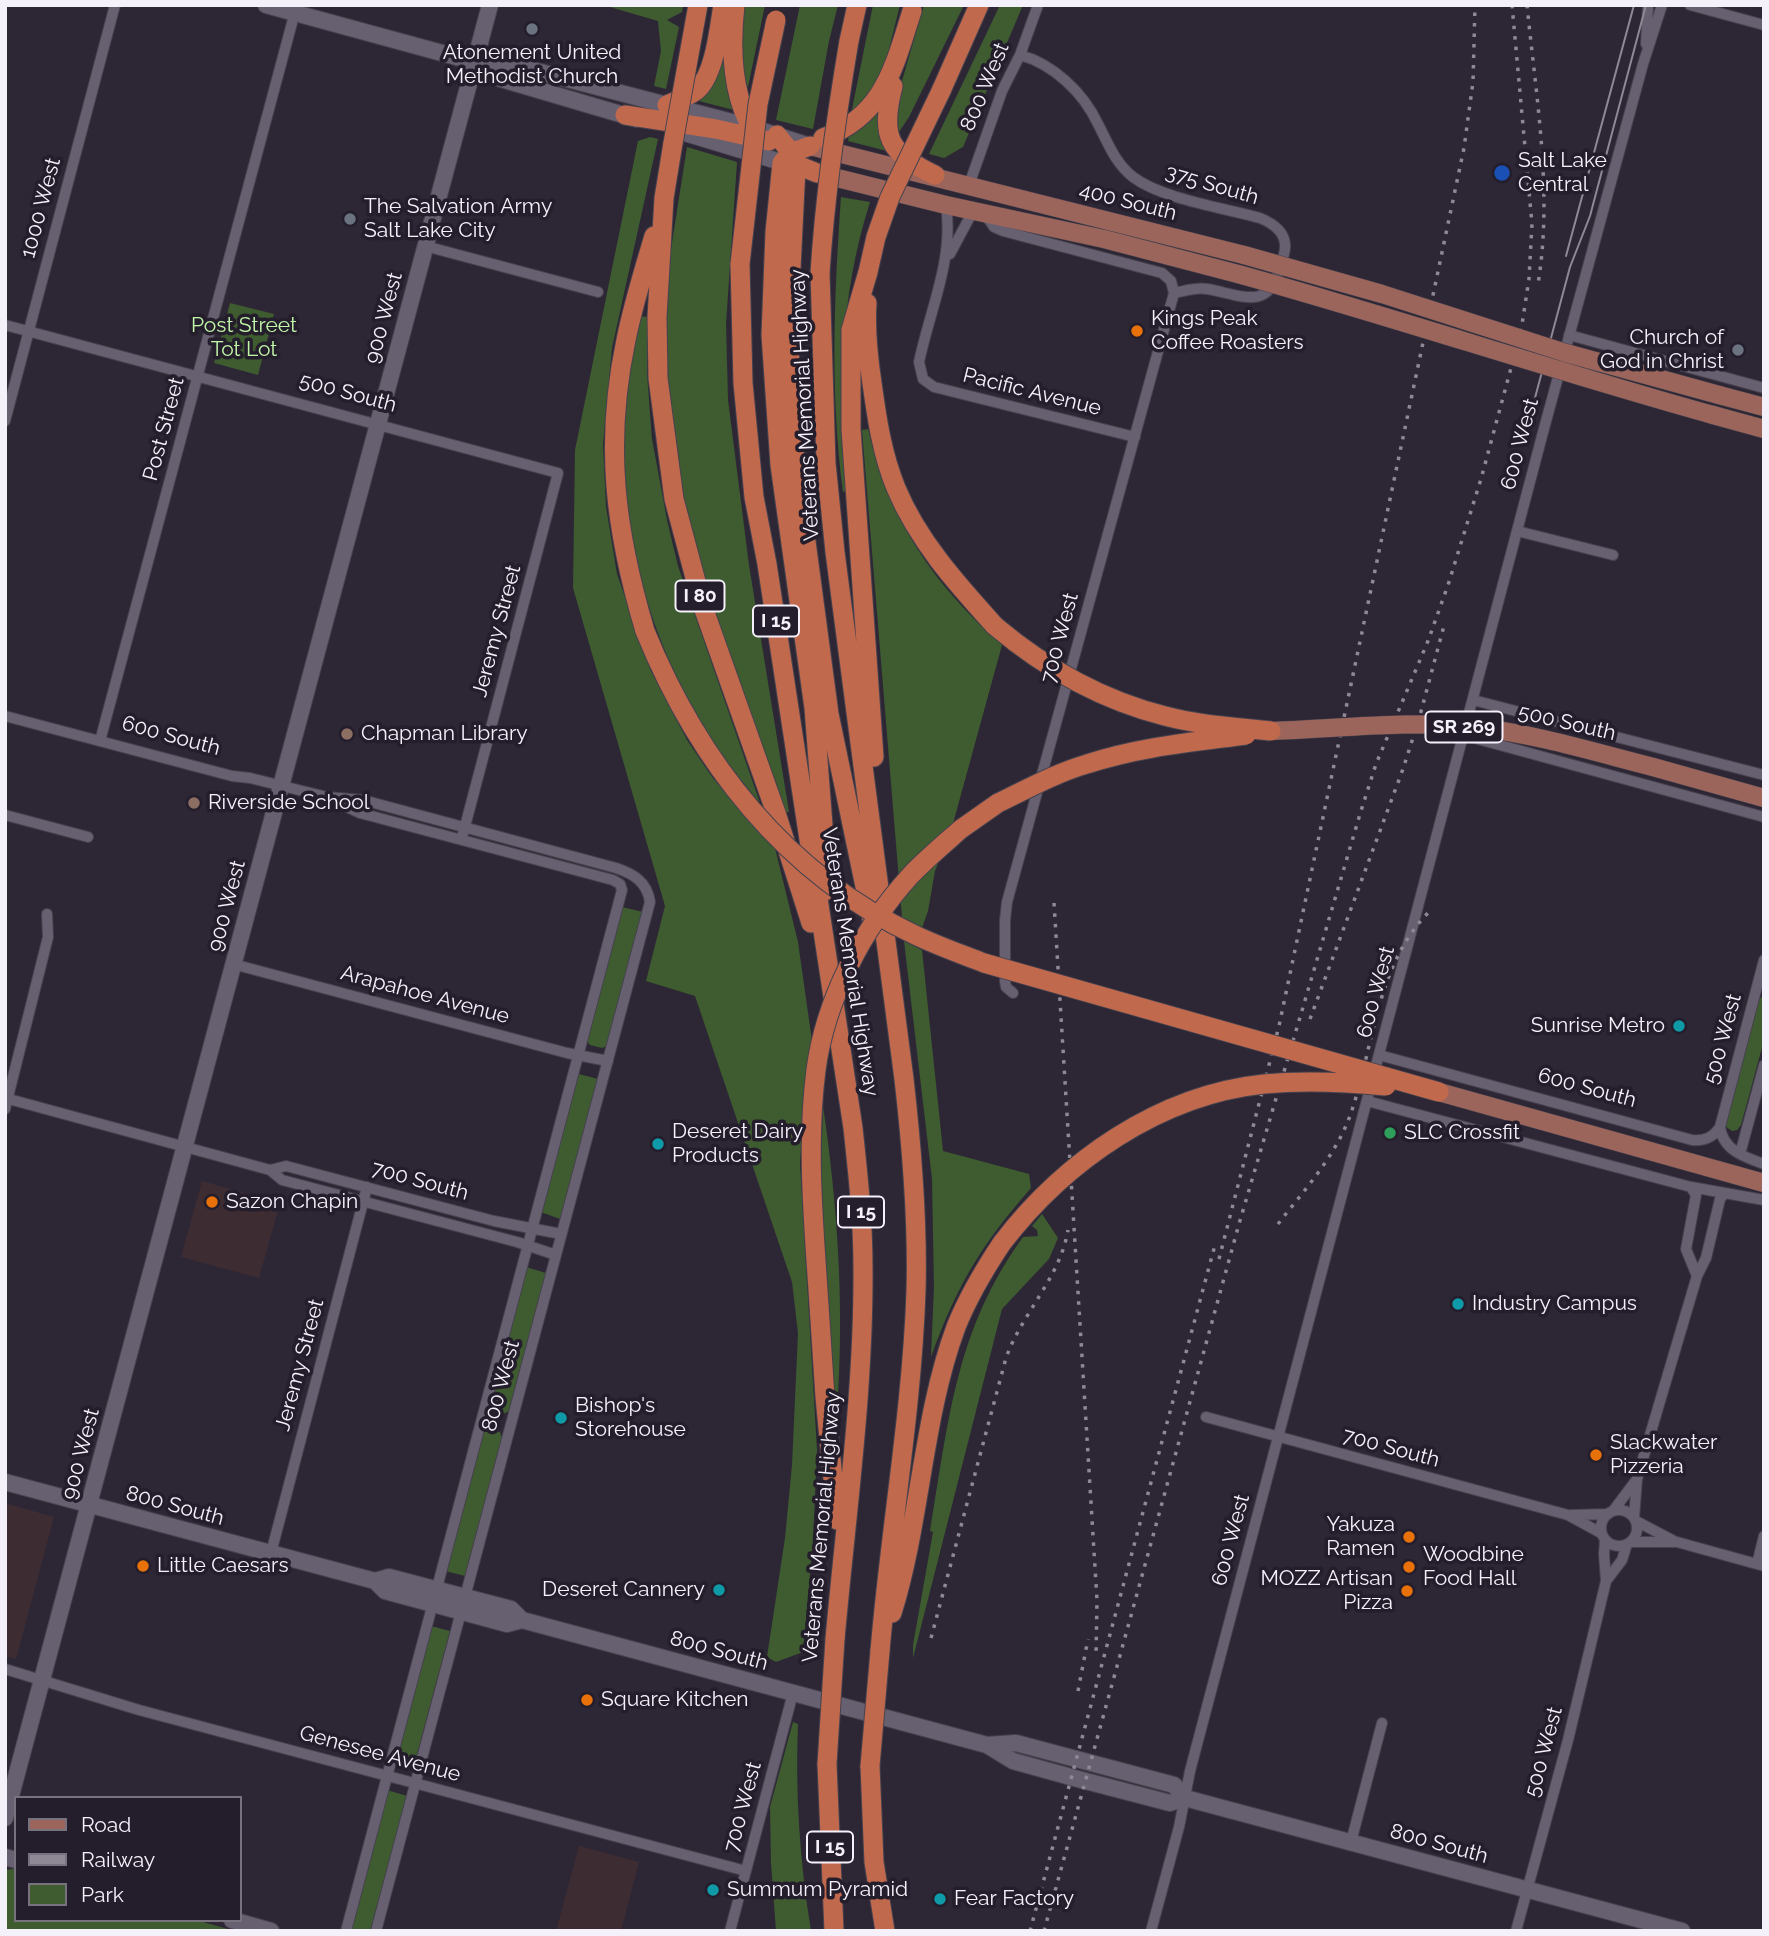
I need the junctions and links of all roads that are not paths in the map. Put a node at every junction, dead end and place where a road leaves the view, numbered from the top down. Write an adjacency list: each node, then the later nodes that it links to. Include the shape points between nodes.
1 (115, 5): 35 (street, 1000 West)
2 (267, 5): 14 (main road, 400 South)
3 (490, 5): 18 (main road, 900 West)
4 (698, 5): 26 (highway, I 80, bridge)
5 (723, 5): 20 (highway, via 705,79 696,90)
6 (735, 5): 22 (highway, via 734,65 742,107)
7 (857, 5): 64 (highway, Veterans Memorial Highway / I 15, bridge, via 834,130 820,273 831,514)
8 (979, 5): 31 (highway, bridge, via 890,197)
9 (1038, 5): 17 (street, 800 West)
10 (1648, 5): 19 (street, 600 West)
11 (1662, 5): 19 (street, 600 West)
12 (1690, 5): 16 (street)
13 (913, 8): 22 (highway, via 876,102 845,128); 24 (highway, via 887,108 887,130 902,158)
14 (296, 9): 18 (main road, 400 South); 37 (street, Post Street)
15 (778, 12): 67 (highway, Veterans Memorial Highway / I 15, bridge, via 758,104 740,264 743,383 754,498)
16 (1764, 25)
17 (1020, 55): 25 (street, 800 West, via 1002,91); 33 (street, 375 South, via 1035,59 1078,93 1115,157 1140,182 1260,218 1280,232 1286,246 1271,289 1262,295 1252,298 1206,289)
18 (475, 62): 20 (main road, 400 South, via 502,62); 21 (main road, 400 South, via 498,78); 29 (main road, 900 West)
19 (1643, 64): 36 (street, 600 West)
20 (667, 104): 22 (main road, 400 South)
21 (625, 115): 22 (main road, 400 South); 22 (highway, via 716,129)
22 (785, 149): 23 (highway); 24 (main road, 400 South); 69 (highway, via 772,302 775,397 814,708); 74 (highway, via 795,459 829,714)
23 (817, 173): 27 (main road, 400 South)
24 (935, 175): 25 (main road, 400 South)
25 (969, 185): 39 (main road, 400 South, bridge, via 1244,255 1566,354)
26 (664, 198): 67 (highway, I 80, via 657,353 674,499 702,604); 75 (highway, bridge, via 626,338 614,427 616,503 626,565 645,631 703,747 744,802 803,861 847,895 913,934 984,963)
27 (946, 205): 28 (main road, 400 South); 30 (street)
28 (979, 212): 30 (street); 33 (street, 400 South, via 1003,231 1162,273 1171,281); 42 (main road, 400 South, bridge, via 1238,274)
29 (425, 246): 32 (street); 41 (main road, 900 West)
30 (946, 263): 43 (street, Pacific Avenue, via 919,362 928,384)
31 (868, 272): 49 (highway, bridge, via 865,332 878,428 896,488 952,579 1014,642 1080,685 1166,716); 64 (highway, via 851,330 851,429)
32 (598, 292)
33 (1174, 293): 43 (street, 700 West)
34 (5, 325): 35 (street, 500 South)
35 (29, 331): 37 (street, 500 South); 40 (street, 1000 West)
36 (1569, 335): 38 (street); 45 (street, 600 West)
37 (198, 377): 41 (street, 500 South); 51 (street, Post Street)
38 (1764, 388)
39 (1764, 407)
40 (5, 421)
41 (377, 425): 44 (street, 500 South); 53 (main road, 900 West)
42 (1764, 429)
43 (1135, 437): 68 (street, 700 West, via 1007,902 1005,981)
44 (558, 473): 58 (street, Jeremy Street)
45 (1517, 531): 46 (street); 47 (street, 600 West)
46 (1613, 555)
47 (1472, 700): 50 (street, 600 West); 52 (street, 500 South)
48 (5, 716): 51 (street, 600 South)
49 (1271, 731): 55 (main road, 500 South / SR 269, bridge, via 1473,727 1528,735); 109 (highway, bridge, via 1088,763 998,803 961,829 910,876 869,932 847,972 816,1070 811,1169 825,1397)
50 (1463, 735): 57 (street, 500 South); 70 (street, 600 West)
51 (100, 741): 53 (street, 600 South)
52 (1764, 775)
53 (281, 786): 54 (street, 600 South); 66 (main road, 900 West)
54 (327, 797): 58 (street, 600 South, via 363,800); 60 (street, 600 South, via 360,813)
55 (1764, 798)
56 (5, 816): 59 (street)
57 (1764, 817)
58 (465, 827): 60 (street, Jeremy Street); 61 (street, 600 South)
59 (88, 837)
60 (462, 839): 62 (street, 600 South, via 613,880)
61 (616, 868): 72 (street, 800 West, via 642,882 650,902)
62 (622, 890): 71 (street, 800 West)
63 (47, 914): 76 (street, via 48,937)
64 (886, 939): 74 (highway, Veterans Memorial Highway / I 15)
65 (1764, 960): 78 (street, 500 West)
66 (233, 964): 71 (street, Arapahoe Avenue); 79 (main road, 900 West)
67 (829, 978): 69 (highway, Veterans Memorial Highway / I 15)
68 (1013, 993)
69 (839, 1044): 109 (highway, Veterans Memorial Highway / I 15, via 857,1166 863,1267 859,1379)
70 (1379, 1055): 77 (street, 600 West); 78 (street, 600 South, via 1692,1140 1709,1138)
71 (579, 1056): 72 (street, Arapahoe Avenue); 91 (street, 800 West)
72 (608, 1061): 92 (street, 800 West)
73 (1764, 1065): 80 (street)
74 (904, 1079): 114 (highway, Veterans Memorial Highway / I 15, via 913,1169 916,1292)
75 (1439, 1092): 83 (main road, 600 South); 114 (highway, bridge, via 1315,1081 1262,1084 1190,1101 1128,1129 1037,1203 1002,1243 957,1325 946,1359 905,1570)
76 (6, 1101): 79 (street, 700 South)
77 (1367, 1101): 85 (street); 97 (street, 600 West)
78 (1720, 1127): 80 (street, via 1723,1141)
79 (184, 1147): 82 (street, 700 South); 100 (main road, 900 West)
80 (1740, 1154): 81 (street)
81 (1764, 1164)
82 (270, 1170): 84 (street, 700 South, via 286,1166); 88 (street, 700 South, via 282,1180)
83 (1764, 1183)
84 (367, 1187): 88 (street, Jeremy Street); 89 (street, 700 South)
85 (1691, 1187): 86 (street); 95 (street, via 1696,1195 1686,1249)
86 (1724, 1194): 87 (street); 95 (street)
87 (1764, 1200)
88 (363, 1202): 90 (street, 700 South); 108 (street, Jeremy Street)
89 (453, 1210): 90 (street); 91 (street, 700 South)
90 (449, 1224): 93 (street, 700 South)
91 (534, 1230): 92 (street, 700 South); 93 (street, 800 West)
92 (561, 1234): 94 (street, 800 West)
93 (529, 1246): 94 (street, 700 South); 112 (street, 800 West)
94 (556, 1255): 113 (street, 800 West)
95 (1697, 1276): 98 (street)
96 (1206, 1417): 97 (street, 700 South)
97 (1278, 1437): 102 (street, 700 South); 121 (street, 600 West)
98 (1637, 1479): 101 (street); 103 (street)
99 (5, 1482): 100 (main road, 800 South)
100 (89, 1504): 108 (main road, 800 South); 116 (main road, 900 West)
101 (1610, 1513): 102 (street, 700 South); 103 (street, via 1624,1511); 104 (street, via 1602,1524)
102 (1568, 1515): 104 (street, 700 South)
103 (1635, 1519): 106 (street); 107 (street, via 1637,1530)
104 (1603, 1536): 107 (street, via 1616,1546); 111 (street, 500 West)
105 (1764, 1536): 110 (street)
106 (1677, 1542): 107 (street); 110 (street)
107 (1629, 1543): 111 (street, 500 West)
108 (271, 1553): 112 (main road, 800 South, via 374,1581 385,1591)
109 (842, 1564): 131 (highway, Veterans Memorial Highway / I 15, bridge, via 827,1764)
110 (1760, 1565)
111 (1606, 1581): 125 (street, 500 West)
112 (435, 1597): 113 (main road, 800 South); 119 (street, 800 West)
113 (462, 1604): 117 (main road, 800 South, via 508,1625 522,1620); 120 (street, 800 West)
114 (880, 1651): 132 (highway, Veterans Memorial Highway / I 15, bridge, via 870,1766 874,1862)
115 (5, 1669): 116 (street, Genesee Avenue)
116 (41, 1681): 119 (street, Genesee Avenue); 122 (main road, 900 West)
117 (793, 1693): 121 (main road, 800 South, via 987,1745 1013,1761 1170,1804); 124 (street, 700 West)
118 (1382, 1723): 123 (street)
119 (387, 1776): 120 (street, Genesee Avenue); 128 (street, 800 West)
120 (415, 1783): 124 (street, Genesee Avenue); 129 (street, 800 West)
121 (1185, 1798): 123 (main road, 800 South); 133 (street, 600 West)
122 (5, 1818)
123 (1351, 1842): 125 (main road, 800 South)
124 (746, 1871): 130 (street, 700 West)
125 (1527, 1890): 134 (street, 500 West); 135 (main road, 800 South)
126 (239, 1922): 127 (main road)
127 (271, 1931)
128 (346, 1931)
129 (376, 1931)
130 (730, 1931)
131 (834, 1931)
132 (885, 1931)
133 (1151, 1931)
134 (1516, 1931)
135 (1682, 1931)

